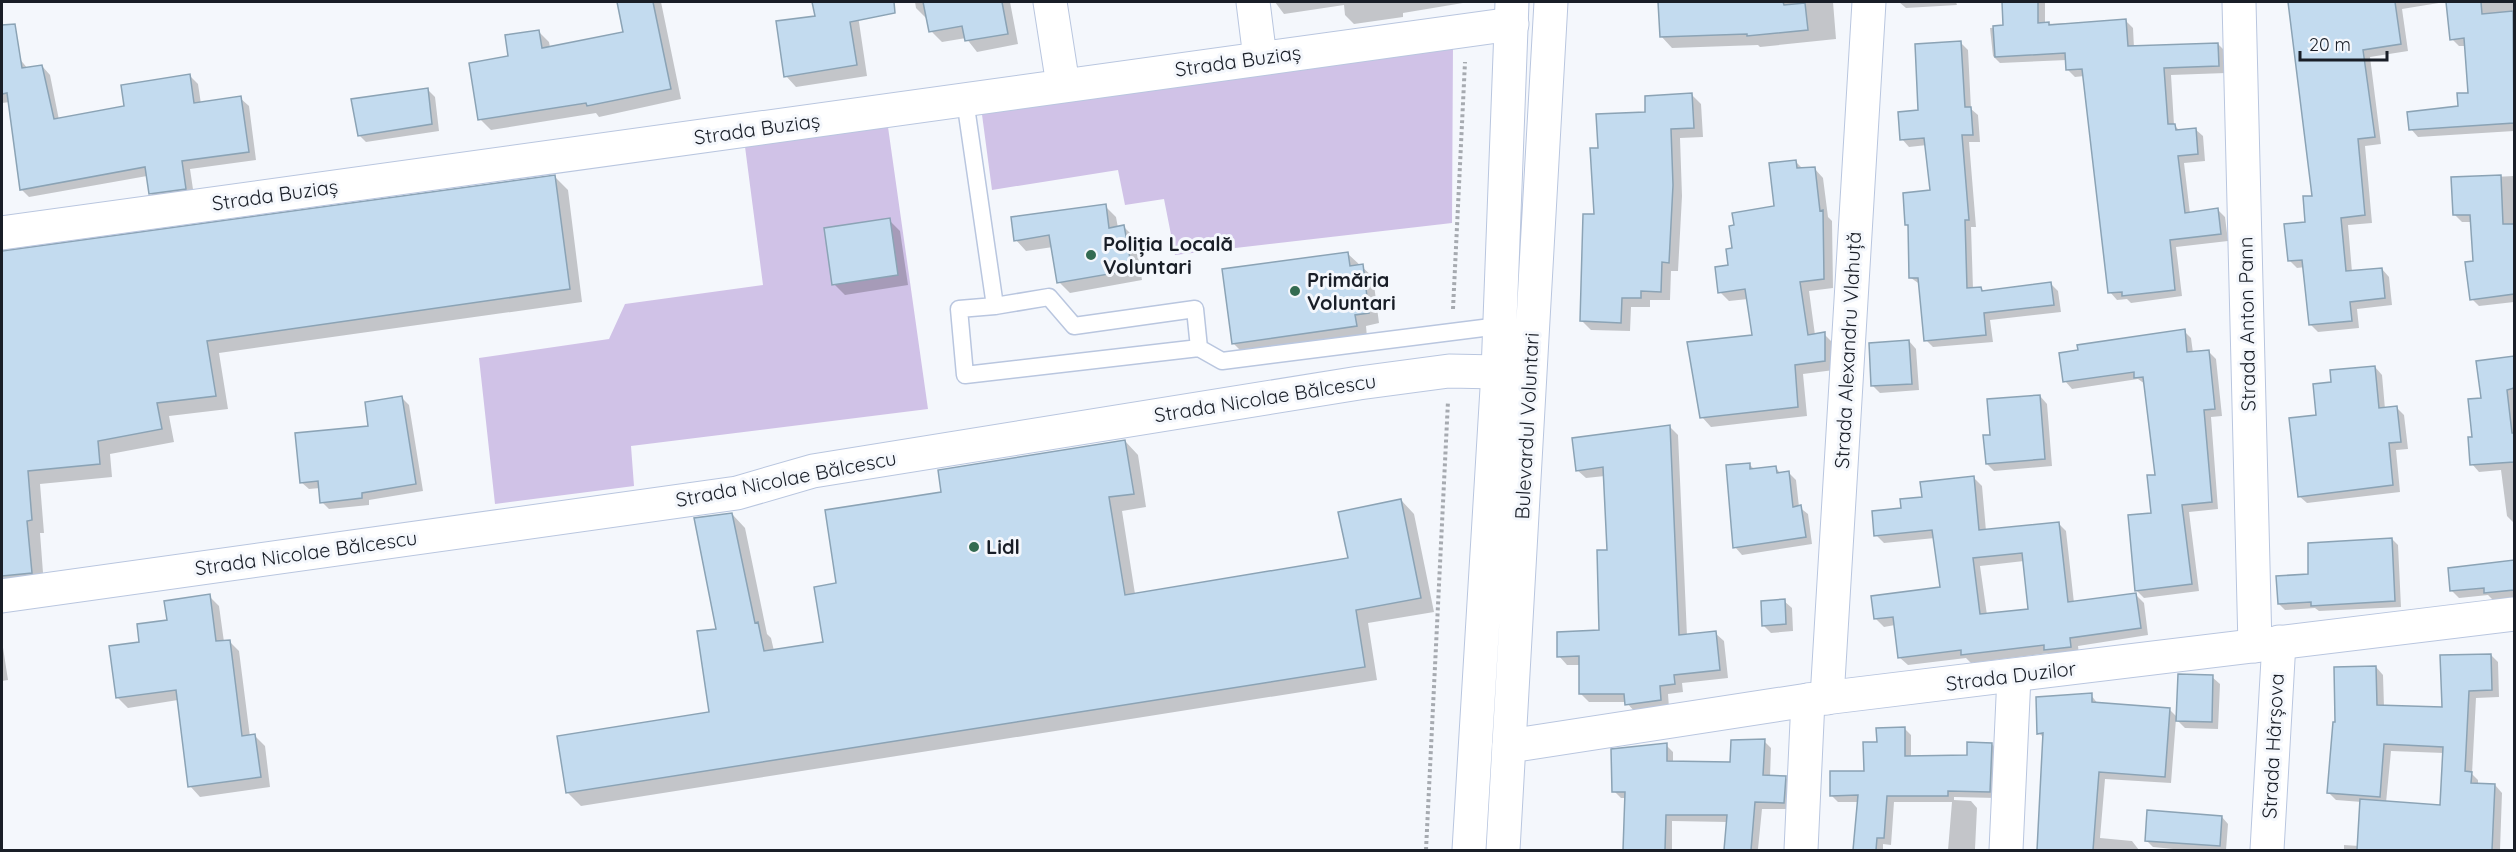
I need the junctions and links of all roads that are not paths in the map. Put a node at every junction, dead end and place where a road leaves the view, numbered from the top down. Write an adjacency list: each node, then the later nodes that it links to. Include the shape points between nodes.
1 (1050, 2): 8 (main road)
2 (1253, 2): 7 (main road)
3 (1551, 2): 20 (main road, Bulevardul Voluntari)
4 (1869, 2): 19 (main road, Strada Alexandru Vlahuță)
5 (2239, 2): 17 (main road, Strada Anton Pann)
6 (1512, 13): 7 (main road, Strada Buziaș, via 1467,28); 12 (main road, Bulevardul Voluntari)
7 (1260, 58): 8 (main road, Strada Buziaș)
8 (1062, 85): 9 (main road, Strada Buziaș)
9 (964, 100): 10 (main road, Strada Buziaș); 11 (lane)
10 (2, 233)
11 (994, 306): 13 (lane, via 1049,297 1074,326 1195,309); 13 (lane, via 959,309 965,375)
12 (1499, 326): 13 (lane, via 1222,361); 14 (main road, Bulevardul Voluntari)
13 (1199, 348)
14 (1498, 372): 15 (main road, Strada Nicolae Bălcescu, via 1449,371 1159,414 813,471 737,493); 21 (main road, Bulevardul Voluntari)
15 (2, 596)
16 (2514, 614): 17 (main road, Strada Duzilor)
17 (2267, 644): 18 (main road, Strada Duzilor); 25 (main road, Strada Hârșova)
18 (2014, 676): 19 (main road, Strada Duzilor); 24 (main road)
19 (1818, 699): 20 (main road, Strada Duzilor); 23 (main road, Strada Alexandru Vlahuță)
20 (1509, 746): 22 (main road, Bulevardul Voluntari)
21 (1469, 850)
22 (1503, 850)
23 (1801, 850)
24 (2006, 850)
25 (2267, 850)

